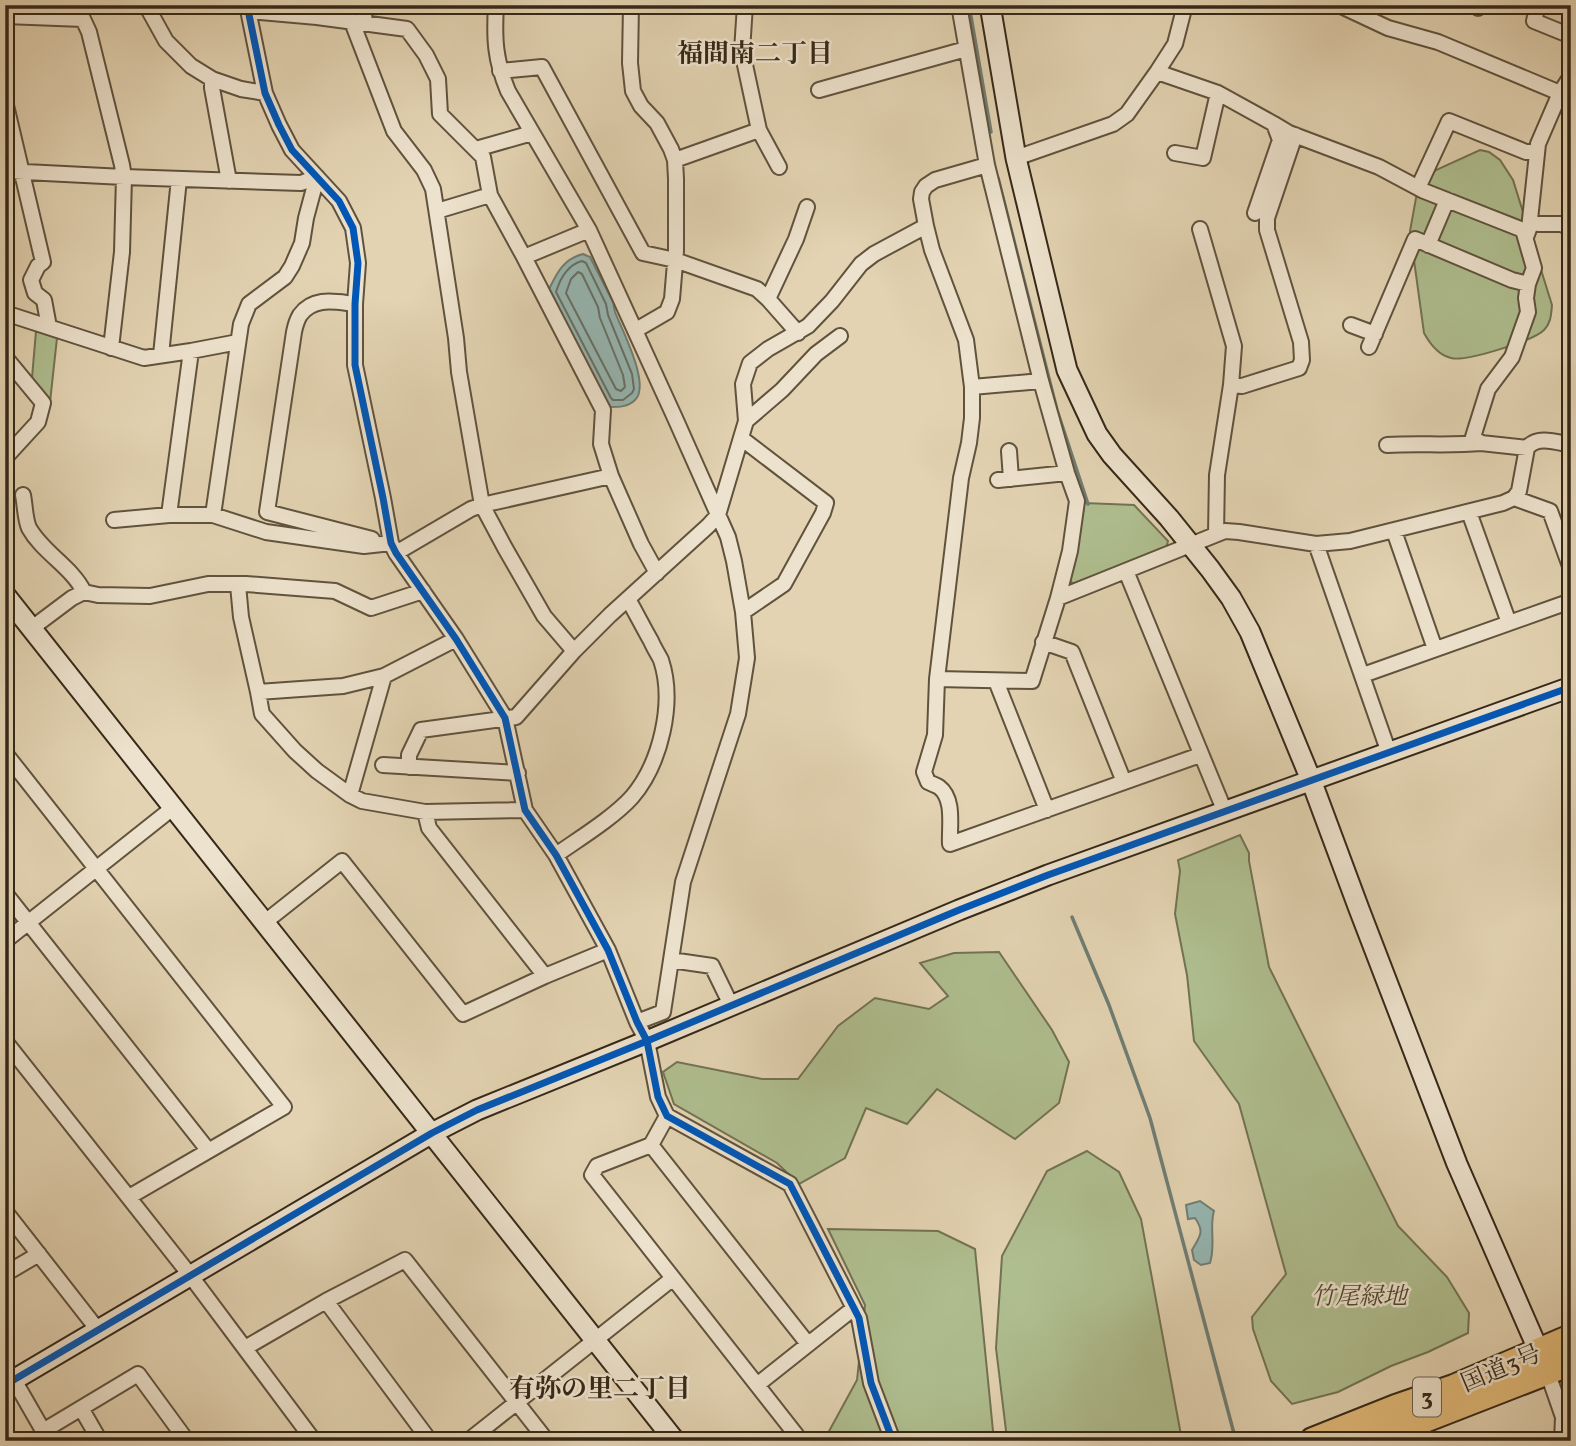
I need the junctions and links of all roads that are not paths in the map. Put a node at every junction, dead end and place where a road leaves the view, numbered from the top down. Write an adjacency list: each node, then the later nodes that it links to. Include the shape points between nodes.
1 (146, 5): 20 (street, via 166,41)
2 (363, 5): 14 (street)
3 (496, 5): 17 (street, via 495,49)
4 (631, 5): 34 (street, via 633,91 657,123)
5 (745, 5): 27 (street, via 742,51)
6 (990, 5): 33 (street)
7 (1185, 5): 18 (street, via 1175,44)
8 (1538, 5): 15 (street, via 1534,21)
9 (960, 6): 16 (street)
10 (1347, 7): 24 (street, via 1388,28 1438,42)
11 (248, 8): 12 (street); 22 (street)
12 (316, 11): 14 (street)
13 (5, 16): 39 (street, via 83,19)
14 (359, 22): 30 (street, via 407,29 438,79 440,114); 47 (street, via 394,131 424,170)
15 (1571, 36)
16 (966, 49): 21 (street); 35 (street)
17 (500, 71): 28 (street); 57 (street, via 542,67 643,253)
18 (1157, 72): 23 (street); 33 (street, via 1127,114 1113,124)
19 (1571, 76): 24 (street)
20 (212, 79): 22 (street); 42 (street)
21 (819, 90)
22 (265, 93): 40 (street, via 292,150)
23 (1218, 93): 26 (street); 32 (street, via 1203,158)
24 (1560, 93): 31 (street)
25 (5, 100): 38 (street)
26 (1274, 124): 29 (street); 48 (street, via 1280,140)
27 (759, 130): 34 (street); 36 (street)
28 (532, 133): 30 (street); 53 (street)
29 (1295, 135): 43 (street, via 1379,167); 73 (street, via 1267,230 1301,342 1302,360 1299,368 1242,386)
30 (477, 149): 44 (street, via 483,157)
31 (1537, 152): 43 (street, via 1526,152 1449,121); 54 (street)
32 (1175, 153)
33 (1016, 158): 96 (street, via 1067,370 1097,435)
34 (675, 160): 57 (street)
35 (987, 165): 50 (street, via 926,186 921,200); 72 (street)
36 (779, 167)
37 (5, 171): 38 (street)
38 (23, 172): 39 (street); 63 (street, via 43,261 31,280 35,293 44,300)
39 (124, 177): 41 (street); 68 (street, via 122,252)
40 (317, 177): 42 (street, via 301,183); 60 (street, via 339,201 353,228 358,263); 67 (street, via 292,266 285,277 249,304)
41 (179, 179): 42 (street); 70 (street)
42 (229, 181)
43 (1419, 188): 45 (street)
44 (490, 195): 47 (street); 56 (street)
45 (1447, 200): 54 (street, via 1523,230); 55 (street)
46 (807, 207): 59 (street)
47 (437, 211): 87 (street)
48 (1255, 213)
49 (1538, 224): 51 (street)
50 (926, 226): 65 (street, via 861,264 832,301); 74 (street, via 966,340)
51 (1571, 228)
52 (1200, 229): 73 (street, via 1234,346)
53 (590, 230): 56 (street); 64 (street)
54 (1526, 237): 58 (street, via 1534,268)
55 (1428, 244): 58 (street); 62 (street, via 1415,239 1372,341)
56 (524, 257): 84 (street, via 603,410 601,444)
57 (675, 260): 59 (street, via 757,289); 64 (street, via 667,312)
58 (1528, 284): 77 (street, via 1528,312 1512,358 1488,389 1473,437)
59 (768, 299): 65 (street)
60 (355, 304): 97 (street, via 355,365); 97 (street, via 324,301 300,315 293,332 267,512)
61 (5, 313): 63 (street)
62 (1351, 325)
63 (49, 327): 68 (street)
64 (636, 330): 91 (street)
65 (798, 333): 75 (street, via 750,363 743,384)
66 (840, 336): 75 (street)
67 (238, 342): 69 (street); 90 (street)
68 (111, 348): 70 (street, via 144,358)
69 (191, 351): 70 (street); 89 (street)
70 (161, 355)
71 (5, 357): 82 (street, via 43,403 38,422)
72 (1041, 381): 74 (street); 83 (street)
73 (1231, 385): 94 (street, via 1217,475)
74 (972, 387): 117 (street, via 972,418)
75 (746, 421): 76 (street)
76 (741, 438): 91 (street); 108 (street, via 825,503 784,584)
77 (1481, 443): 79 (street); 80 (street)
78 (1571, 444): 80 (street, via 1537,440)
79 (1387, 445)
80 (1527, 448): 86 (street)
81 (1009, 451): 83 (street, via 1005,479)
82 (5, 458)
83 (1066, 473): 105 (street, via 1077,501)
84 (611, 476): 87 (street); 100 (street)
85 (23, 495): 103 (street, via 29,527)
86 (1514, 498): 88 (street); 98 (street, via 1550,511)
87 (482, 505): 97 (street); 114 (street, via 544,616)
88 (1469, 512): 93 (street); 109 (street)
89 (169, 515): 90 (street); 92 (street)
90 (213, 515): 97 (street, via 266,532)
91 (718, 515): 100 (street); 108 (street, via 728,537)
92 (114, 520)
93 (1394, 531): 95 (street); 113 (street)
94 (1216, 534): 95 (street, via 1239,532); 96 (street)
95 (1316, 544): 115 (street)
96 (1192, 545): 99 (street); 128 (street, via 1250,632)
97 (393, 548): 102 (street)
98 (1571, 569)
99 (1126, 571): 105 (street); 124 (street)
100 (657, 573): 106 (street)
101 (238, 585): 102 (street, via 335,591 370,608); 103 (street, via 208,584 150,596); 120 (street)
102 (423, 591): 111 (street)
103 (85, 592): 110 (street)
104 (5, 594): 110 (street)
105 (1058, 598): 112 (street)
106 (628, 599): 114 (street); 136 (street, via 660,660 666,706 660,745 634,795)
107 (1571, 601): 109 (street)
108 (743, 612): 143 (street, via 747,658 738,714 683,882)
109 (1508, 624): 113 (street)
110 (32, 628): 131 (street)
111 (456, 639): 116 (street); 121 (street)
112 (1043, 642): 118 (street, via 1031,681); 129 (street, via 1072,652)
113 (1436, 649): 115 (street)
114 (574, 651): 121 (street, via 516,718)
115 (1363, 675): 123 (street)
116 (384, 676): 120 (street, via 344,686); 130 (street)
117 (937, 679): 118 (street); 133 (street, via 935,735 924,772 928,782 946,795 950,844)
118 (996, 681): 133 (street)
119 (1571, 687): 123 (street)
120 (258, 692): 130 (street, via 261,714 295,751)
121 (505, 718): 126 (street, via 421,730 409,755); 127 (street)
122 (5, 753): 137 (street)
123 (1390, 753): 128 (street)
124 (1200, 755): 129 (street); 135 (street)
125 (383, 765): 126 (street)
126 (409, 767): 127 (street)
127 (518, 773): 132 (street)
128 (1311, 780): 135 (street); 166 (street, via 1457,1164)
129 (1124, 782): 133 (street)
130 (350, 795): 134 (street)
131 (174, 807): 137 (street); 140 (street)
132 (526, 810): 134 (street); 136 (street)
133 (1047, 810)
134 (425, 812): 144 (street, via 429,828)
135 (1225, 812): 145 (street, via 1048,875)
136 (556, 855): 142 (street)
137 (97, 869): 139 (street); 152 (street, via 284,1107)
138 (5, 893): 139 (street)
139 (29, 922): 141 (street); 152 (street)
140 (265, 922): 144 (street, via 342,861 463,1014); 150 (street)
141 (5, 941)
142 (608, 950): 144 (street); 146 (street)
143 (671, 960): 145 (street, via 712,966); 146 (street, via 663,1013)
144 (545, 976)
145 (731, 1005): 148 (street)
146 (637, 1022): 148 (street)
147 (5, 1041): 153 (street)
148 (647, 1041): 149 (street, via 658,1097); 150 (street)
149 (667, 1116): 151 (street); 160 (street, via 790,1184)
150 (432, 1133): 157 (street); 163 (street)
151 (651, 1145): 158 (street, via 597,1166 592,1175); 164 (street)
152 (208, 1150): 153 (street)
153 (129, 1197): 157 (street)
154 (5, 1211): 155 (street)
155 (39, 1254): 156 (street); 161 (street)
156 (5, 1275)
157 (190, 1275): 161 (street); 165 (street)
158 (672, 1279): 163 (street); 168 (street)
159 (326, 1301): 165 (street); 169 (street, via 405,1260); 175 (street)
160 (854, 1308): 164 (street); 180 (street, via 870,1383)
161 (98, 1330): 167 (street)
162 (1571, 1338): 166 (highway, 国道3号 / 3)
163 (595, 1339): 169 (street); 178 (street)
164 (808, 1344): 168 (street)
165 (244, 1348): 174 (street)
166 (1553, 1361): 181 (highway, 国道3号 / 3, via 1454,1388); 182 (highway, 国道3号 / 3); 183 (street, via 1563,1417)
167 (10, 1382): 171 (street)
168 (757, 1385): 179 (street)
169 (516, 1402): 176 (street); 177 (street)
170 (81, 1408): 171 (street); 172 (street); 173 (street, via 138,1374)
171 (46, 1436)
172 (100, 1441)
173 (187, 1441)
174 (314, 1441)
175 (429, 1441)
176 (468, 1441)
177 (547, 1441)
178 (675, 1441)
179 (801, 1441)
180 (892, 1441)
181 (1313, 1441)
182 (1368, 1441)
183 (1562, 1441)

